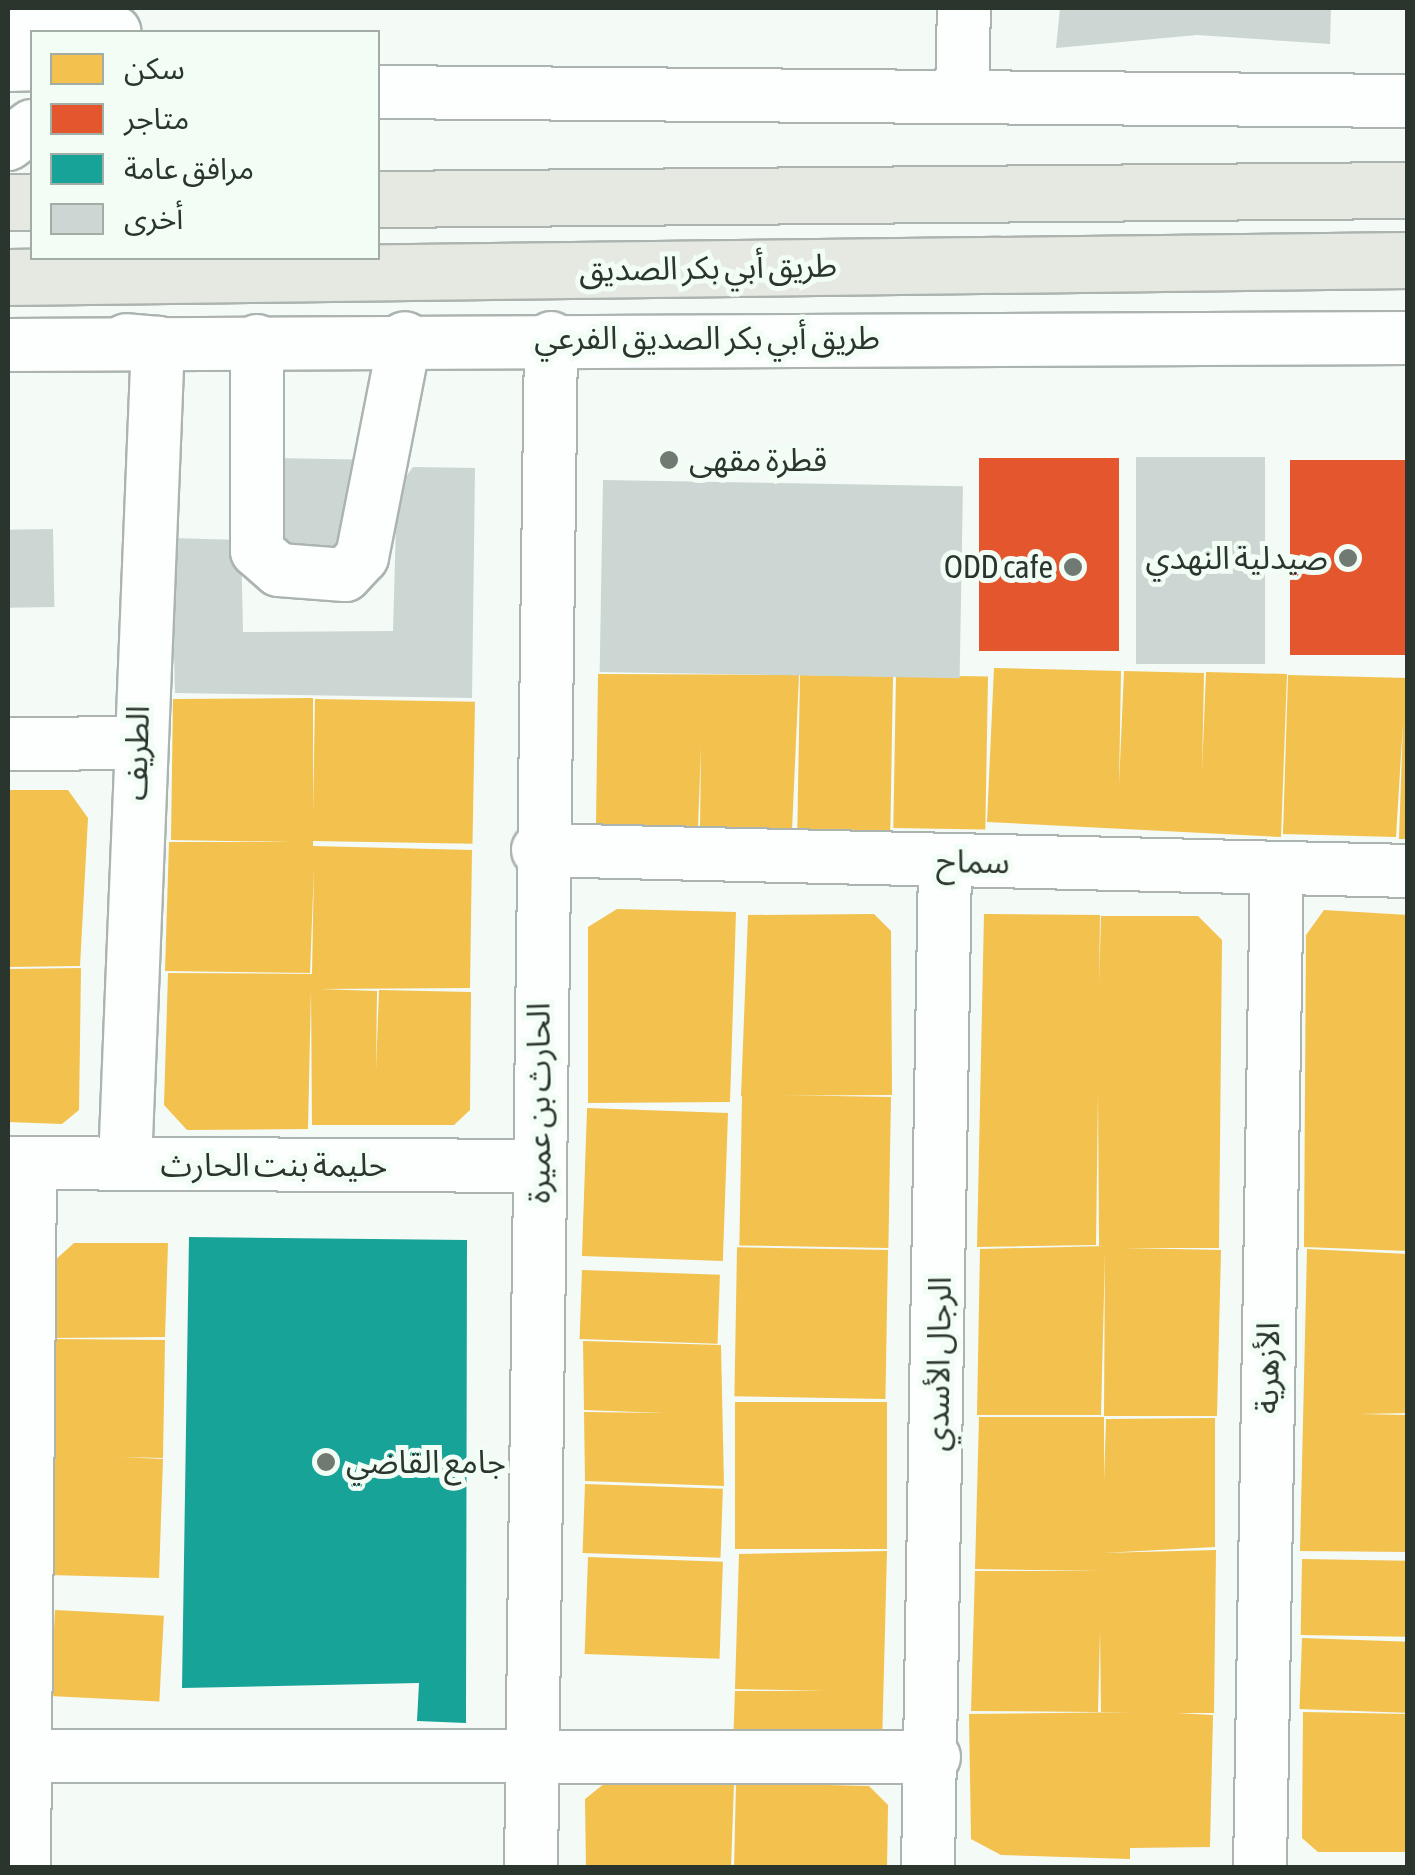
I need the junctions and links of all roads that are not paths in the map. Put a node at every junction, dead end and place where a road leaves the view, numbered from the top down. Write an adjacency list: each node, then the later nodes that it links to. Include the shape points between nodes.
1 (964, 8): 5 (street)
2 (8, 22): 3 (street)
3 (94, 30)
4 (380, 92): 5 (street)
5 (962, 93): 6 (street)
6 (1408, 100)
7 (30, 128): 8 (street)
8 (8, 144)
9 (1408, 190): 10 (main road)
10 (380, 199)
11 (1408, 260): 12 (main road, طريق أبي بكر الصديق)
12 (8, 277)
13 (8, 316): 18 (street, via 17,328)
14 (405, 338): 15 (street, طريق أبي بكر الصديق الفرعي); 17 (street, طريق أبي بكر الصديق الفرعي); 17 (street, via 362,557 344,574 279,570 258,551)
15 (551, 338): 16 (street, طريق أبي بكر الصديق الفرعي); 22 (street, الحارث بن عميرة)
16 (1408, 338)
17 (257, 342): 18 (street, طريق أبي بكر الصديق الفرعي)
18 (158, 343): 19 (street, طريق أبي بكر الصديق الفرعي); 20 (street, الطريف)
19 (8, 345)
20 (136, 743): 21 (street); 27 (street, الطريف)
21 (8, 744)
22 (538, 850): 23 (street, سماح); 28 (street, الحارث بن عميرة)
23 (945, 861): 24 (street, سماح); 31 (street, الرجال الأسدي)
24 (1277, 868): 25 (street, سماح); 35 (street, الأزهرية)
25 (1408, 871)
26 (19, 1163): 27 (street, حليمة بنت الحارث); 29 (street)
27 (126, 1164): 28 (street, حليمة بنت الحارث)
28 (540, 1166): 30 (street, الحارث بن عميرة)
29 (27, 1756): 30 (street); 32 (street)
30 (533, 1756): 31 (street); 33 (street, الحارث بن عميرة)
31 (934, 1757): 34 (street, الرجال الأسدي)
32 (24, 1868)
33 (532, 1868)
34 (928, 1868)
35 (1260, 1868)

